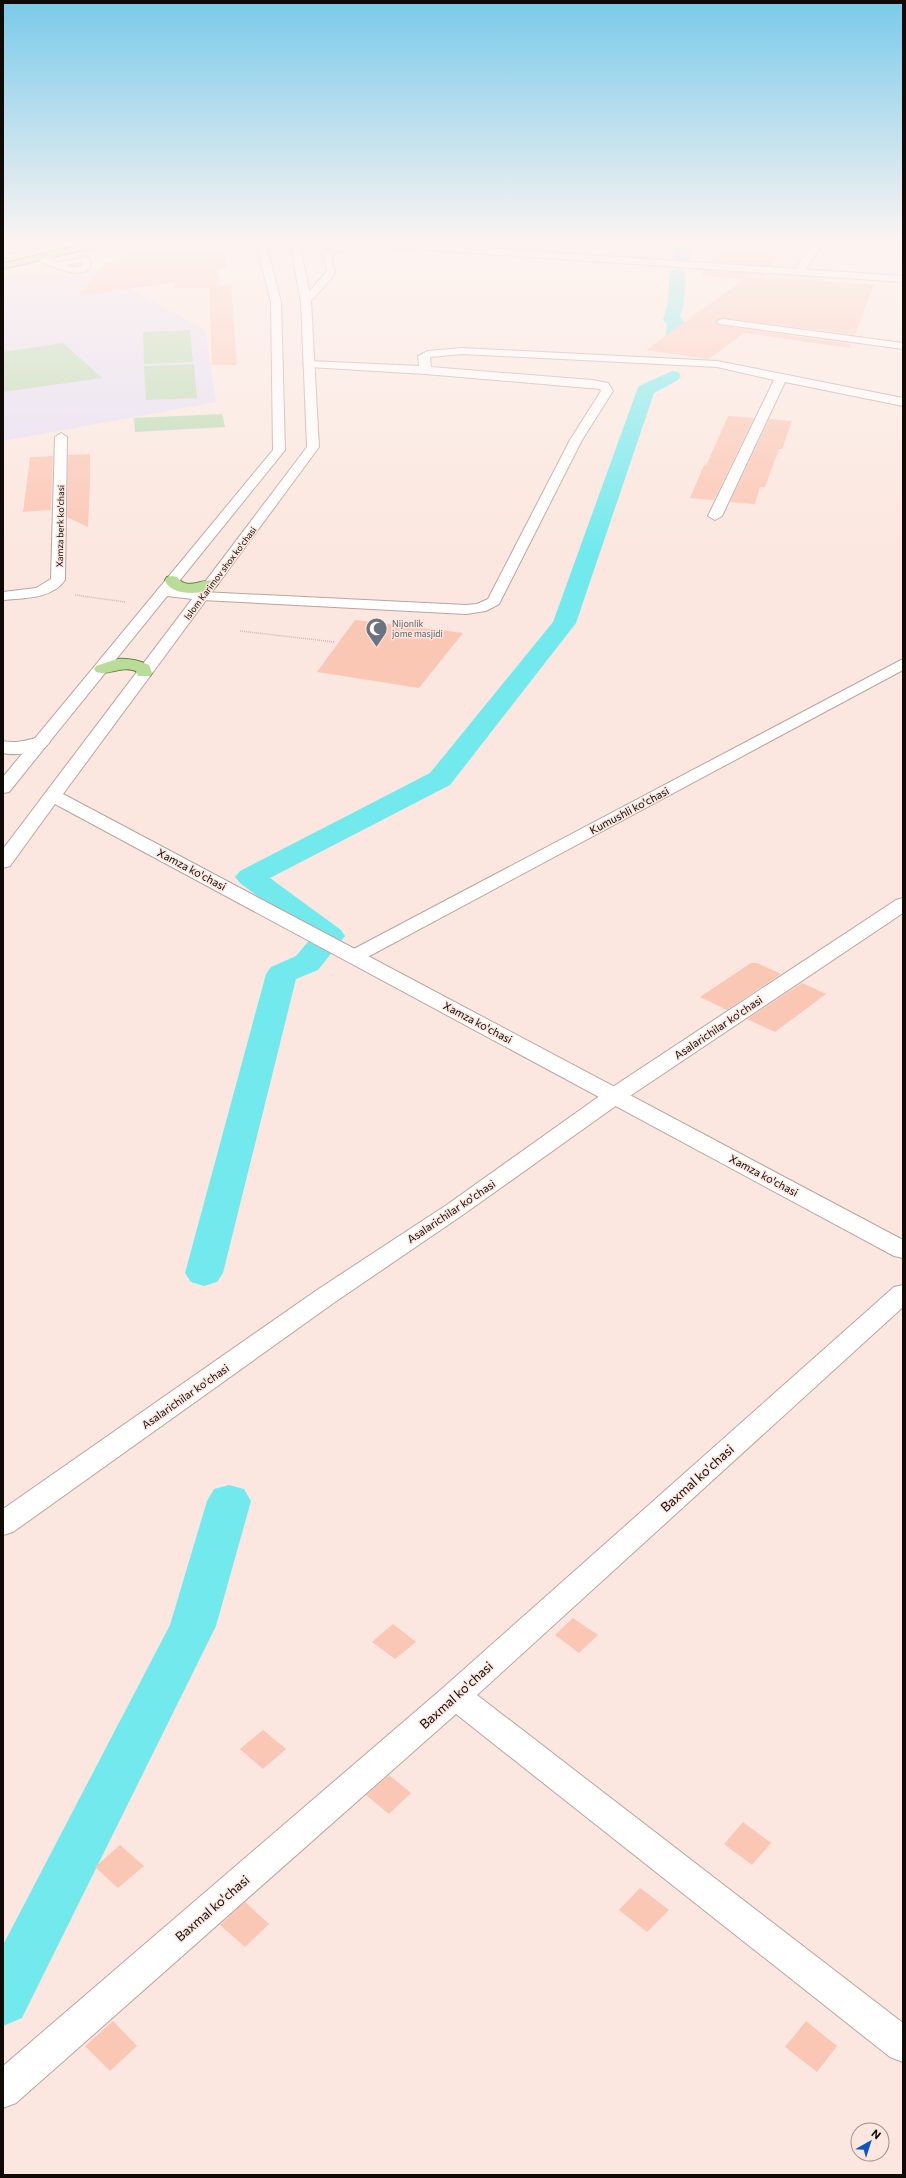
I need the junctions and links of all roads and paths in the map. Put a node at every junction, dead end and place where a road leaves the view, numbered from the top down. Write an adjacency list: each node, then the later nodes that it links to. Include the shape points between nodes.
1 (277, 346): 10 (street, via 279,450)
2 (308, 346): 3 (street, Islom Karimov shox ko'chasi)
3 (309, 364): 4 (street); 9 (street, Islom Karimov shox ko'chasi, via 313,447)
4 (425, 370): 5 (street, via 424,356 462,351 717,364); 13 (street, via 592,384 607,388 576,440 494,601 483,608 471,610)
5 (781, 378): 6 (street); 8 (street)
6 (903, 402)
7 (61, 437): 11 (street, Xamza berk ko'chasi, via 58,580)
8 (716, 516)
9 (211, 584): 10 (main road, via 191,589); 13 (street, Islom Karimov shox ko'chasi)
10 (168, 586): 13 (street); 14 (street)
11 (47, 589): 12 (street); 14 (path, via 84,598)
12 (3, 596)
13 (202, 596): 19 (street, Islom Karimov shox ko'chasi)
14 (152, 605): 18 (street)
15 (240, 631): 16 (path)
16 (335, 642)
17 (903, 664): 26 (street, Kumushli ko'chasi)
18 (102, 669): 19 (main road, via 110,665 128,664 143,668); 20 (street)
19 (144, 673): 23 (street, Islom Karimov shox ko'chasi)
20 (41, 742): 21 (street, via 21,748 8,749); 22 (street)
21 (3, 746)
22 (3, 788)
23 (52, 795): 24 (street, Islom Karimov shox ko'chasi); 26 (street, Xamza ko'chasi)
24 (3, 862)
25 (903, 904): 27 (street, Asalarichilar ko'chasi)
26 (355, 956): 27 (street, Xamza ko'chasi)
27 (616, 1095): 28 (street, Xamza ko'chasi); 30 (street, Asalarichilar ko'chasi)
28 (903, 1250)
29 (903, 1293): 31 (street, Baxmal ko'chasi)
30 (3, 1524)
31 (455, 1696): 32 (street); 33 (street, Baxmal ko'chasi)
32 (903, 2045)
33 (3, 2090)

